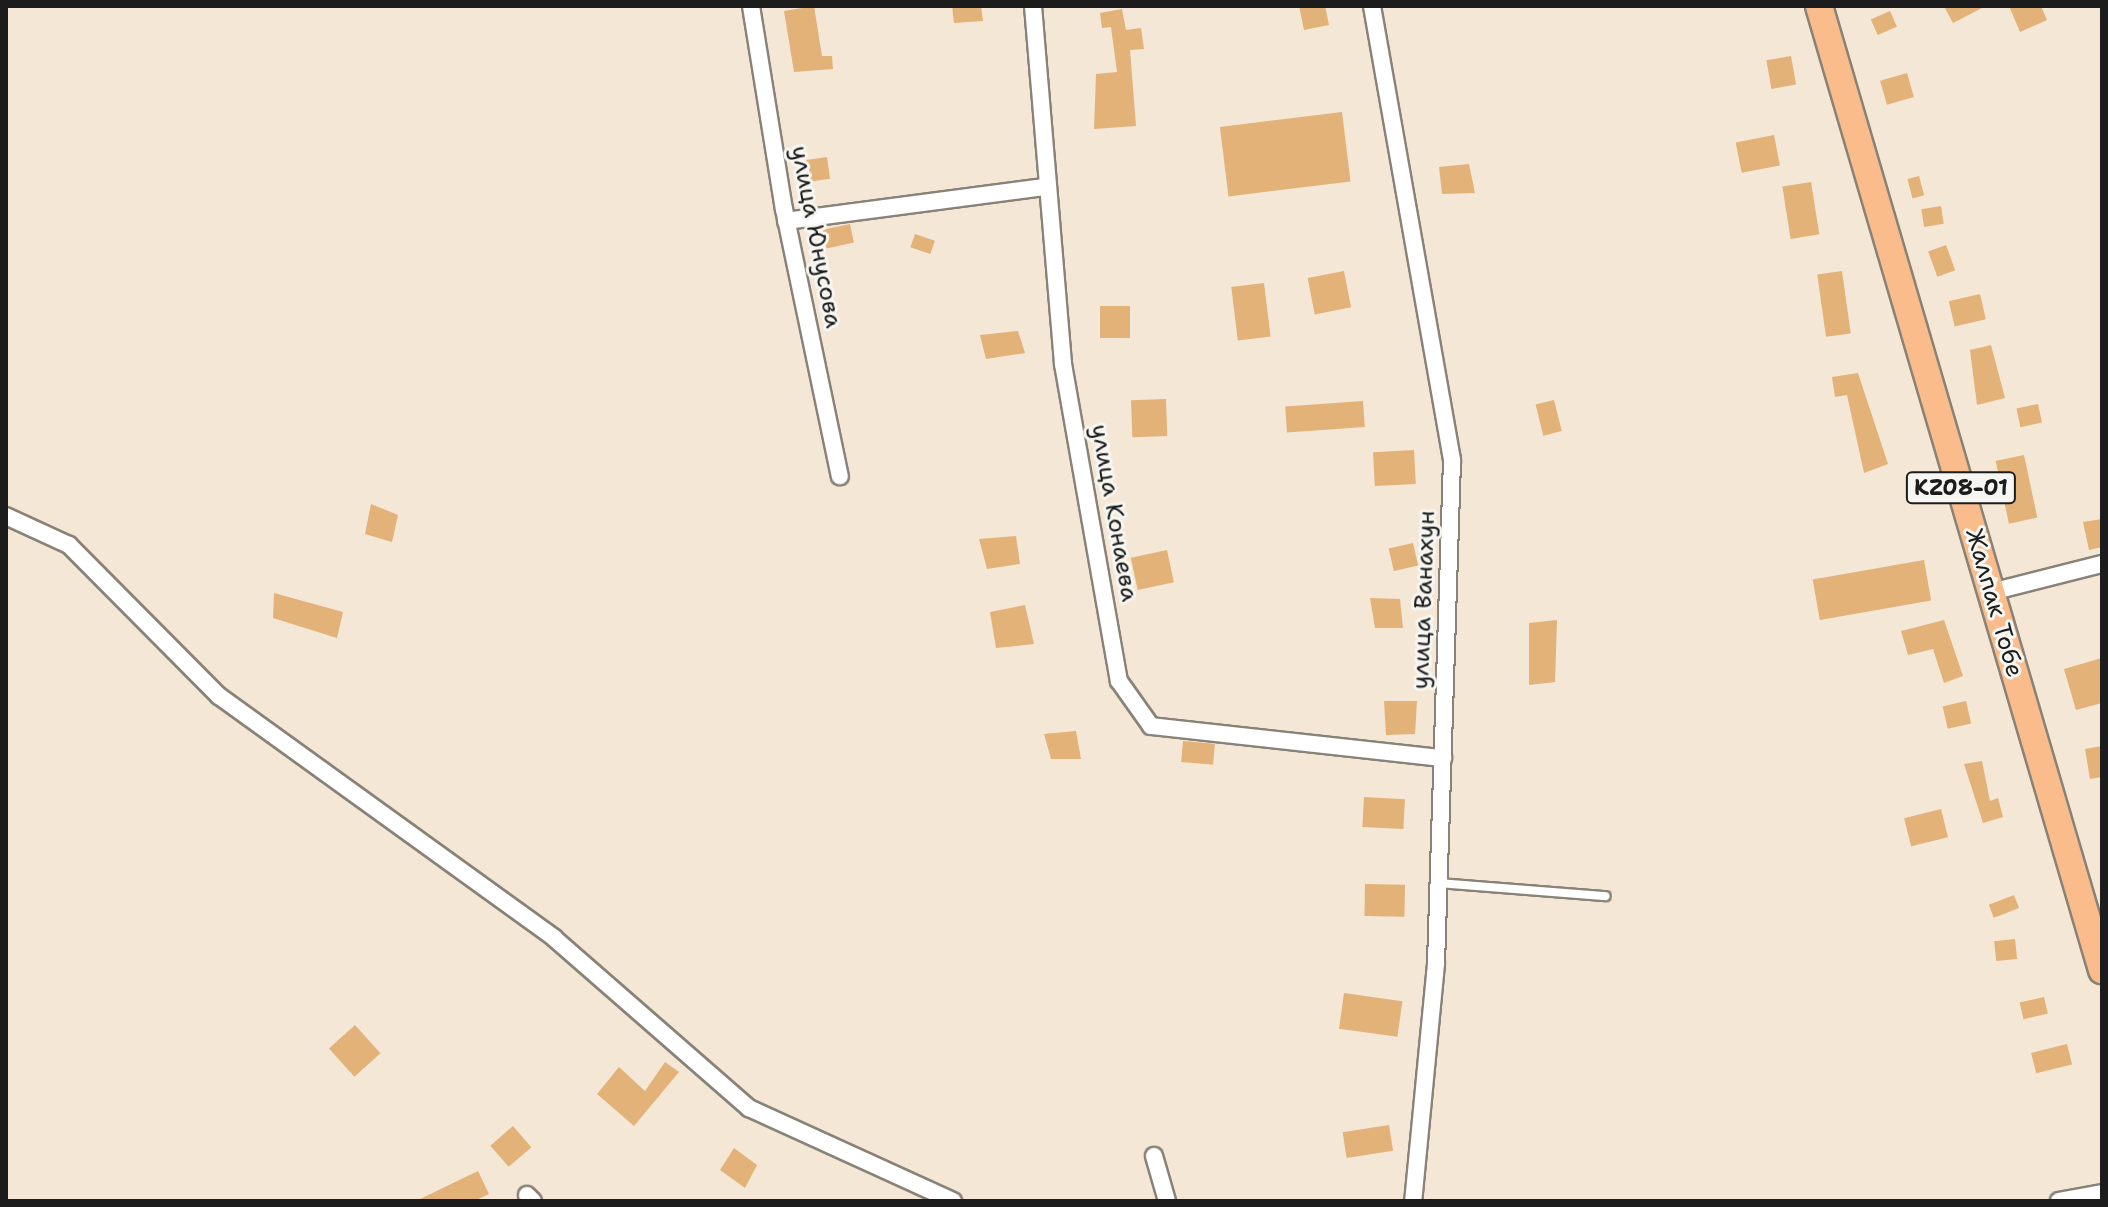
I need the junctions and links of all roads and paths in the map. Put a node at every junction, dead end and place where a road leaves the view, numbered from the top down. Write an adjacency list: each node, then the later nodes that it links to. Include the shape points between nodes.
1 (751, 6): 6 (street, улица Юнусова)
2 (1033, 6): 5 (street, улица Конаева)
3 (1372, 6): 11 (street, улица Ванахун, via 1452,460)
4 (1819, 6): 10 (main road, Жалпак Тобе / KZ08-01)
5 (1046, 187): 6 (street); 11 (street, улица Конаева, via 1063,364 1119,681 1151,726)
6 (786, 221): 7 (street, улица Юнусова)
7 (840, 476)
8 (6, 516): 17 (street, via 69,545 219,696 554,938 749,1108)
9 (2102, 564): 10 (street)
10 (1991, 592): 14 (main road, Жалпак Тобе / KZ08-01)
11 (1443, 758): 12 (street, улица Ванахун)
12 (1439, 883): 13 (lane); 19 (street, улица Ванахун)
13 (1605, 896)
14 (2102, 970)
15 (1154, 1156): 18 (street)
16 (2102, 1193): 20 (street)
17 (953, 1201)
18 (1167, 1201)
19 (1413, 1201)
20 (2059, 1201)

